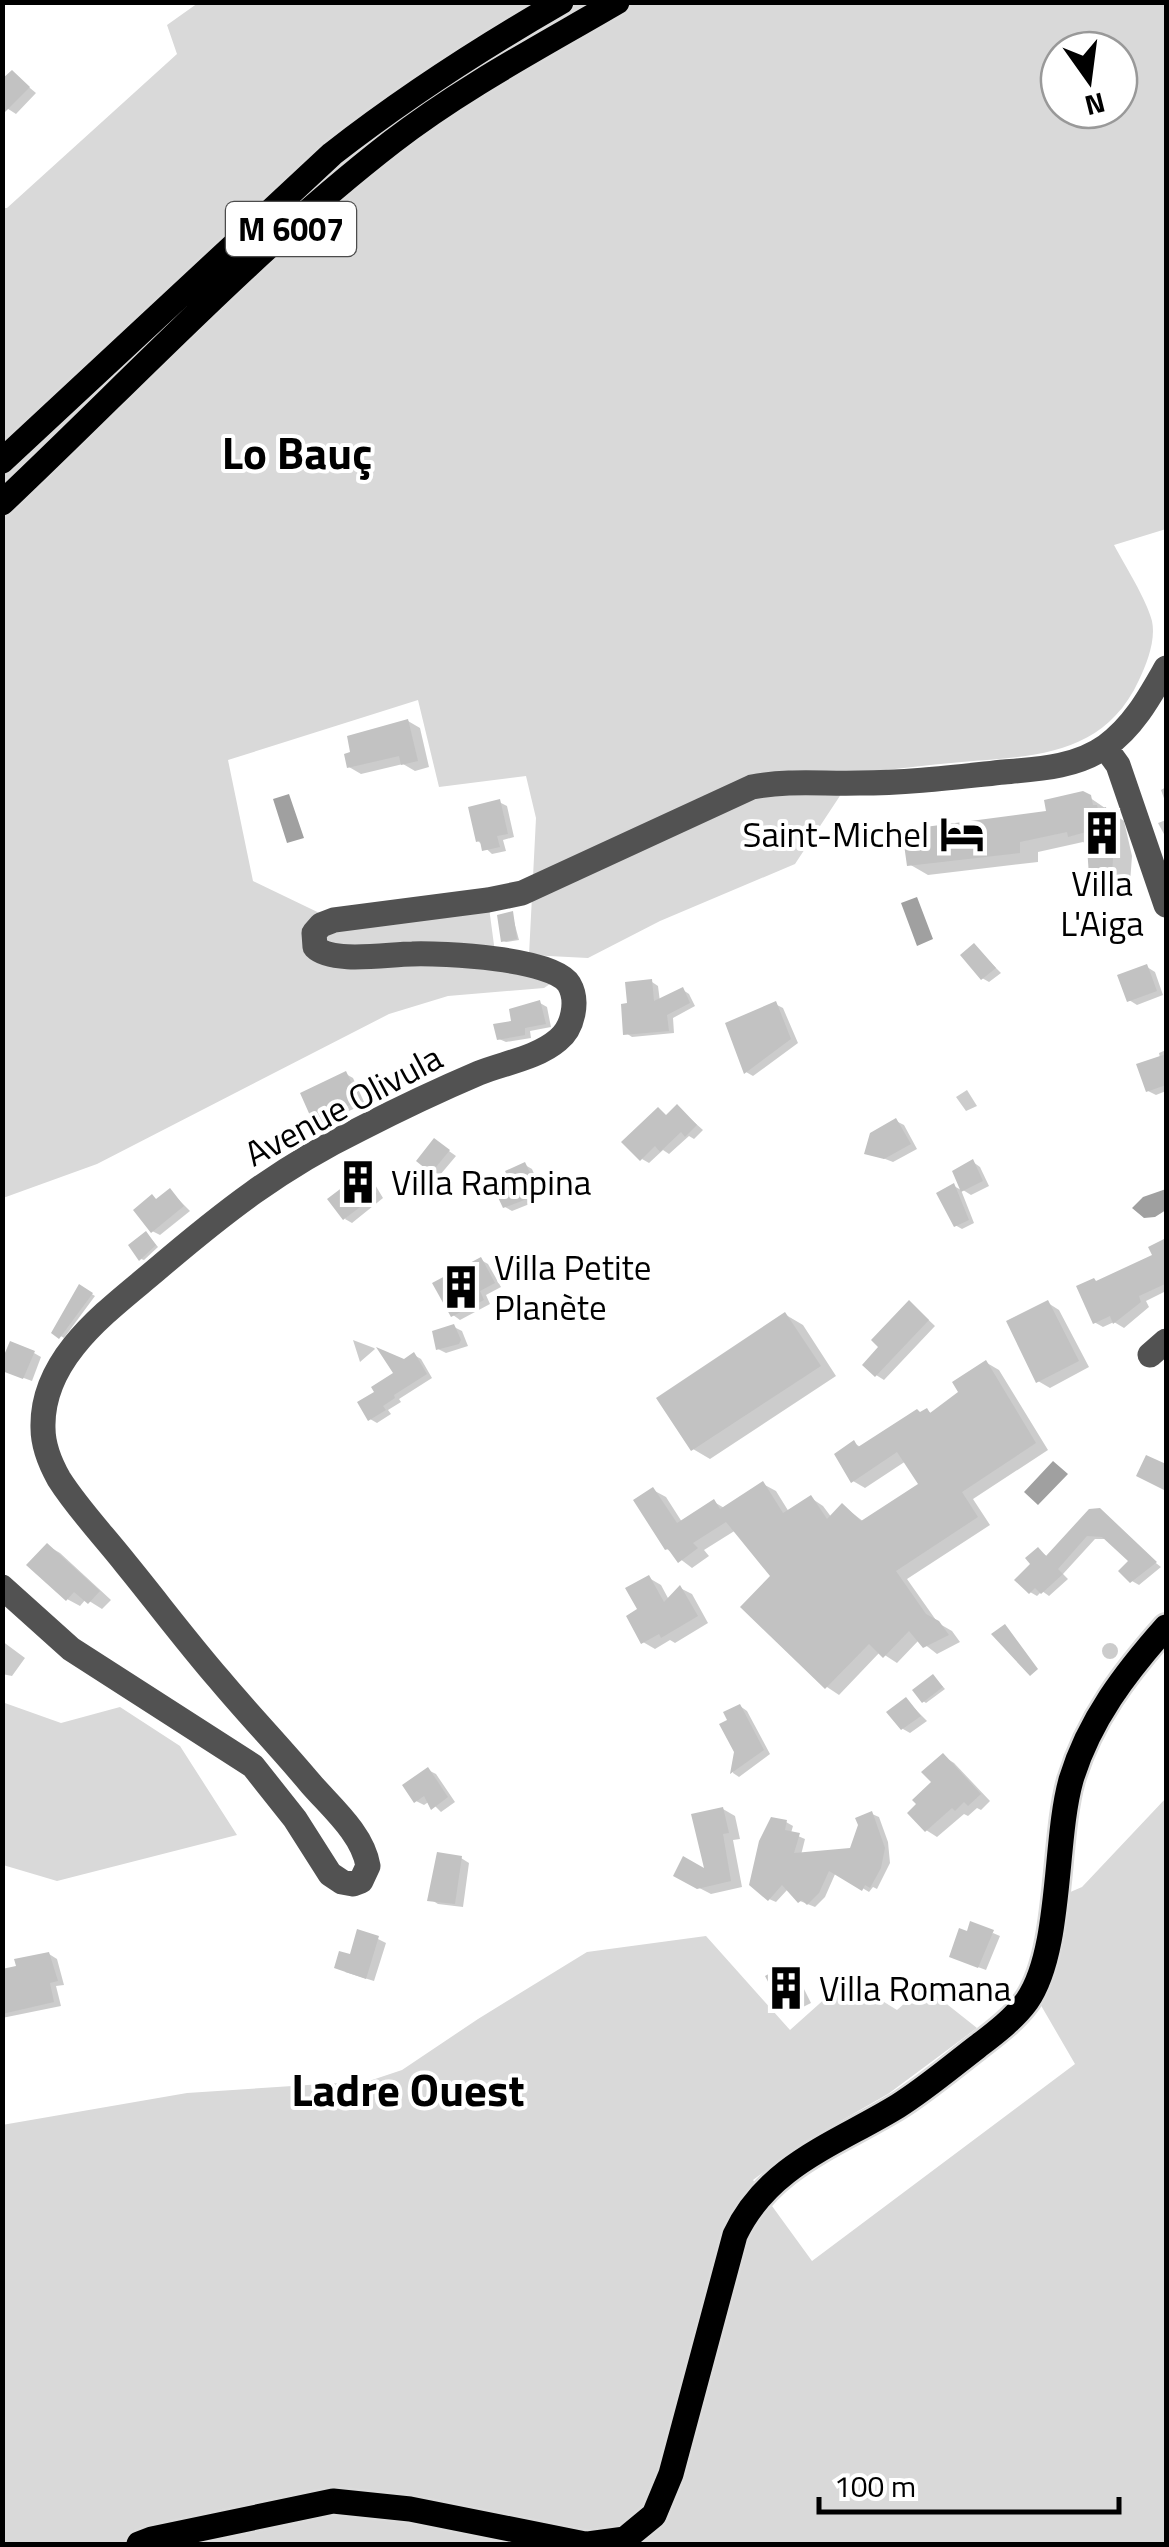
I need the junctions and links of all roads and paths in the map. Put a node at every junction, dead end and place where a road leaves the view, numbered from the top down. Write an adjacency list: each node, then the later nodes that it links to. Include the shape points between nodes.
1 (561, 2): 3 (main road, M 6007, via 386,112 332,154)
2 (616, 2): 4 (main road, M 6007, via 448,101 378,154)
3 (2, 461)
4 (2, 502)
5 (1166, 668): 6 (street, Avenue Olivula, via 1137,716)
6 (1105, 747): 7 (street, via 1118,765); 8 (street, Avenue Olivula, via 1070,763 1024,771 752,787 522,892 334,920 314,932 314,947 331,956 417,954 554,971 569,983 573,1015 559,1040 543,1050 360,1129 234,1203 90,1326 53,1382 43,1430 60,1480 89,1518 350,1830 366,1858 361,1881 342,1882 330,1874 253,1766 71,1649)
7 (1166, 905)
8 (2, 1587)
9 (1166, 1626): 11 (main road, via 1096,1720 1071,1781 1042,1970 1026,2002 946,2071 800,2162 748,2208 654,2515 624,2539)
10 (139, 2544): 11 (main road, via 334,2501)
11 (587, 2544)

